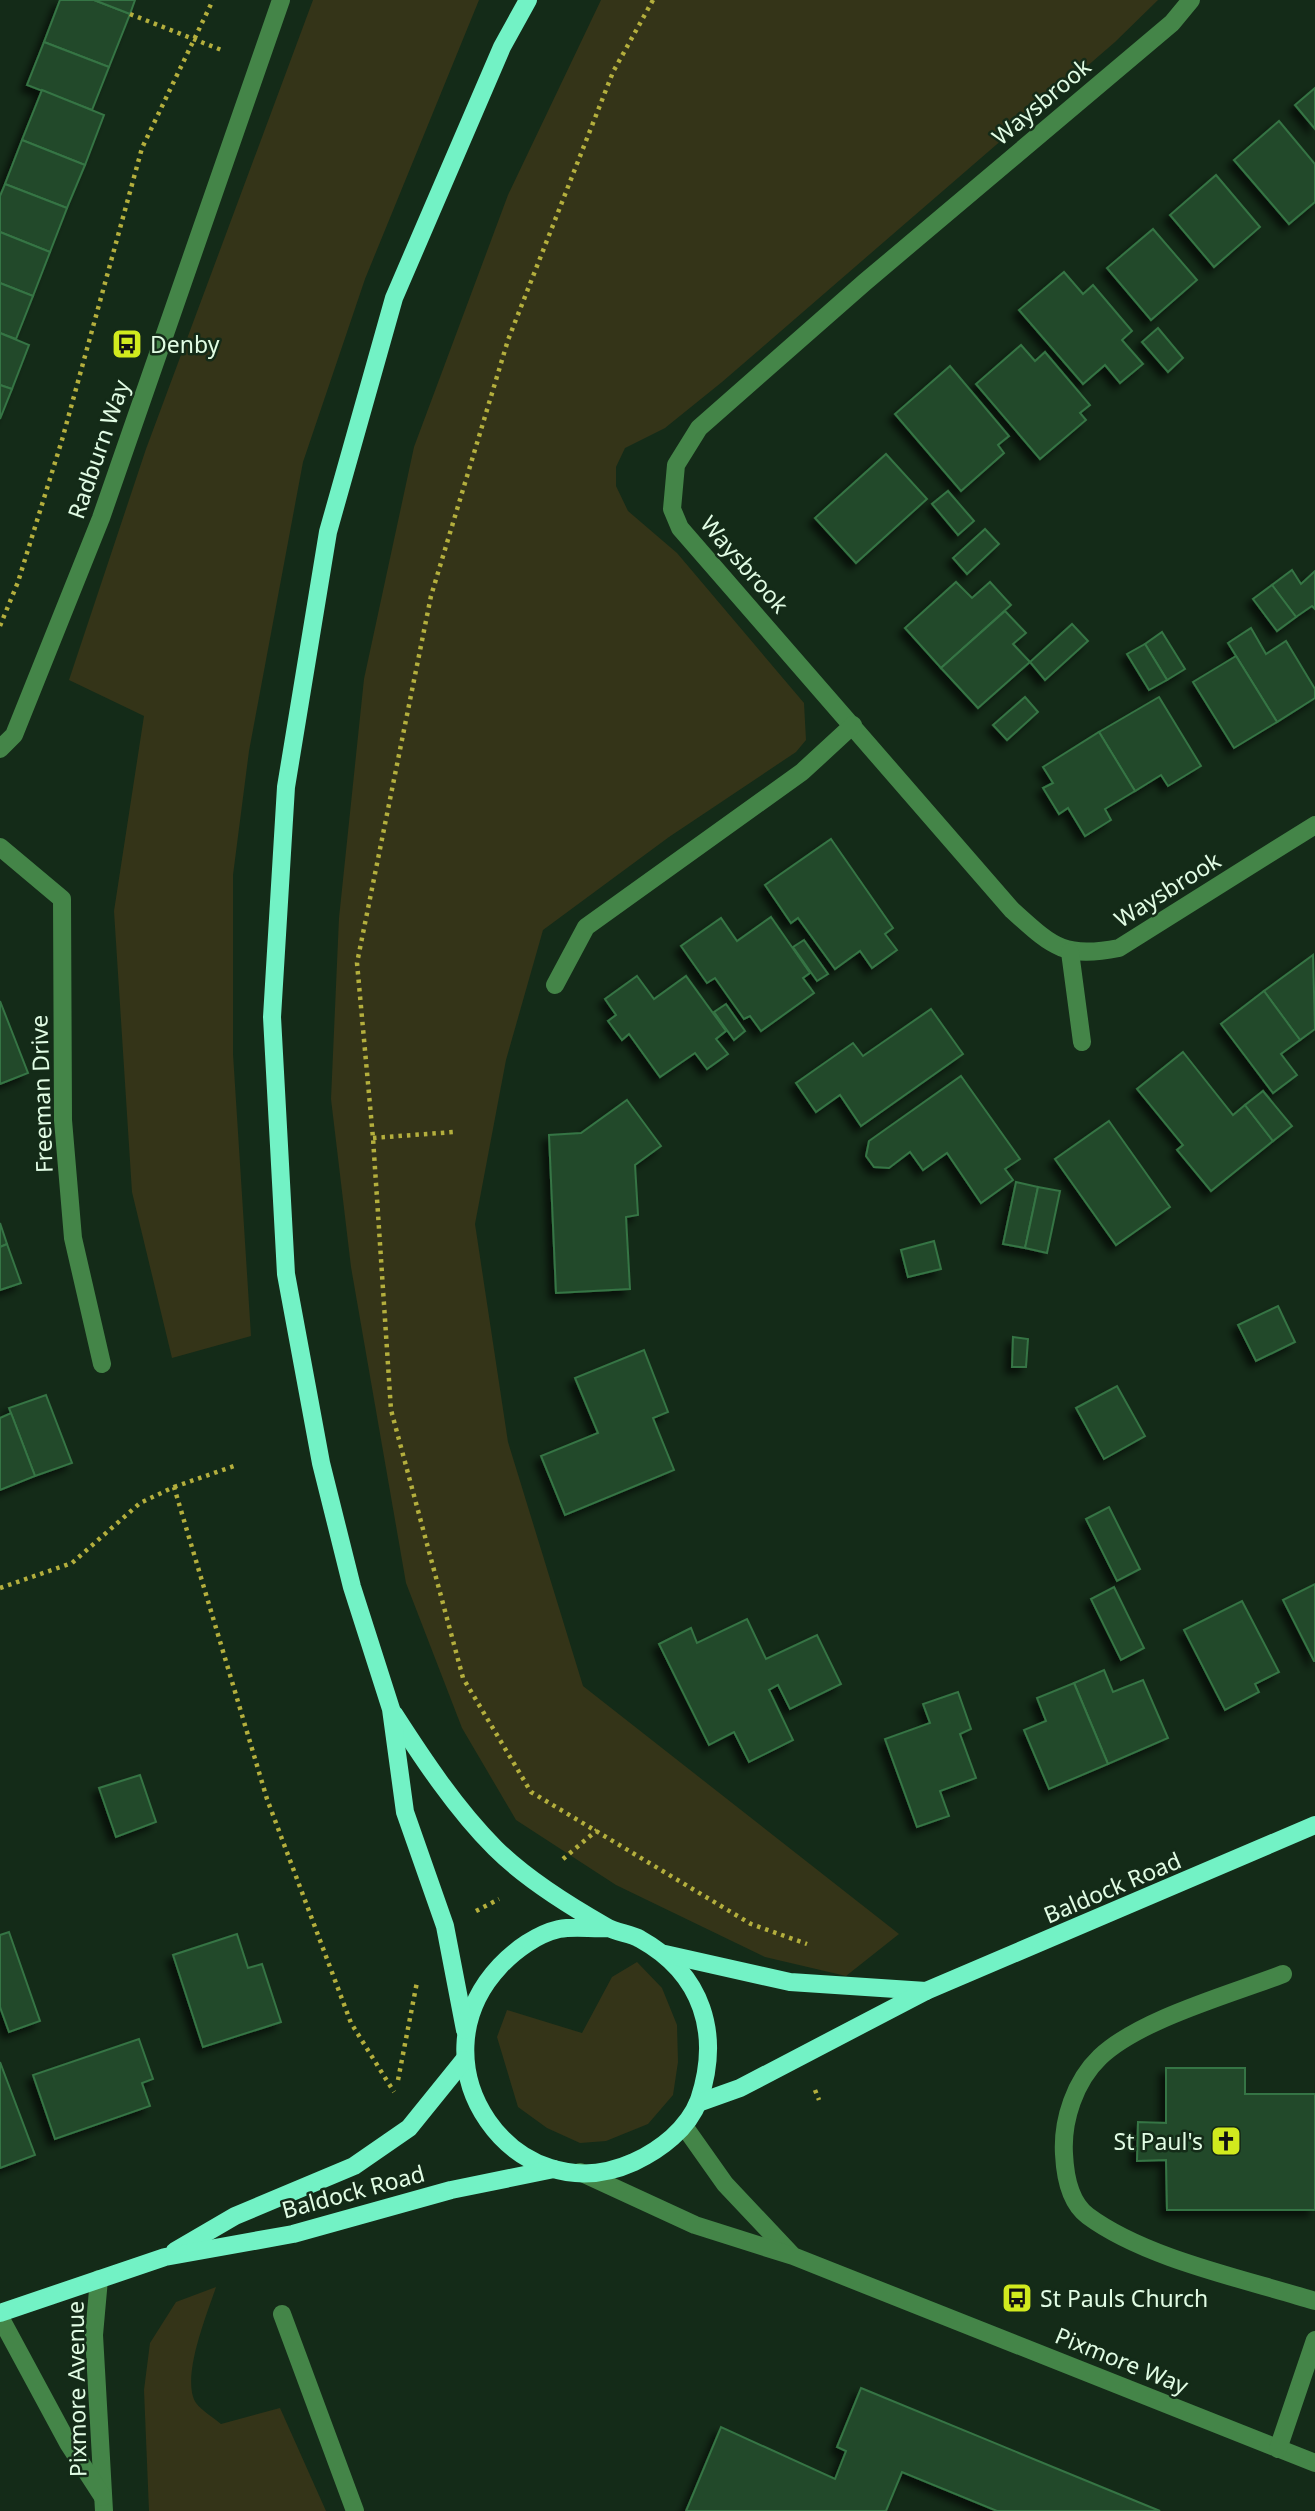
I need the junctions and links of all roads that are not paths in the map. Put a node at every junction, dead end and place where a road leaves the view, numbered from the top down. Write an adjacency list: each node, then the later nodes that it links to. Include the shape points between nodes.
1 (281, 0): 5 (street, Radburn Way, via 101,518 13,735)
2 (528, 0): 12 (main road, via 502,47 394,298 328,532 286,786 272,1017 286,1274 324,1476 352,1587)
3 (1191, 0): 4 (street, Waysbrook, via 1172,23 699,428 676,465 672,509 680,528)
4 (853, 725): 8 (street, Waysbrook, via 1012,911 1046,941); 9 (street, via 802,772 586,927)
5 (0, 749)
6 (1315, 825): 8 (street, Waysbrook, via 1119,948)
7 (0, 847): 11 (street, Freeman Drive, via 62,899 63,1121 73,1238)
8 (1070, 952): 10 (street)
9 (555, 985)
10 (1082, 1042)
11 (102, 1364)
12 (391, 1709): 14 (main road, via 495,1848); 18 (main road, via 405,1812 445,1926)
13 (1315, 1825): 17 (main road, Baldock Road)
14 (608, 1928): 15 (main road, via 638,1937); 18 (main road, via 559,1929 514,1950 482,1985)
15 (665, 1954): 17 (main road, Baldock Road, via 790,1982); 20 (main road, via 692,1985 708,2023 709,2064)
16 (1283, 1974): 27 (street, via 1142,2030 1101,2057 1078,2086 1063,2135 1065,2180 1085,2213 1126,2241)
17 (926, 1991): 20 (main road, Baldock Road, via 740,2088)
18 (465, 2030): 19 (main road)
19 (464, 2060): 22 (main road, via 472,2096 492,2128 520,2152); 25 (main road, Baldock Road, via 409,2128 354,2166 235,2216)
20 (698, 2104): 21 (main road)
21 (684, 2126): 23 (main road, via 655,2152 631,2163); 24 (street, Pixmore Way, via 724,2184)
22 (554, 2169): 23 (main road); 25 (main road, Baldock Road, via 451,2190 293,2234)
23 (580, 2172): 24 (street, Pixmore Way, via 695,2225)
24 (793, 2256): 31 (street, Pixmore Way)
25 (165, 2257): 26 (main road, Baldock Road)
26 (99, 2279): 29 (main road, Baldock Road); 33 (street, Pixmore Avenue, via 94,2334)
27 (1315, 2301)
28 (282, 2314): 34 (street)
29 (0, 2315): 33 (street, Pixmore Avenue)
30 (1315, 2340): 31 (street)
31 (1278, 2449): 32 (street, Pixmore Way)
32 (1315, 2463)
33 (104, 2504)
34 (355, 2511)

